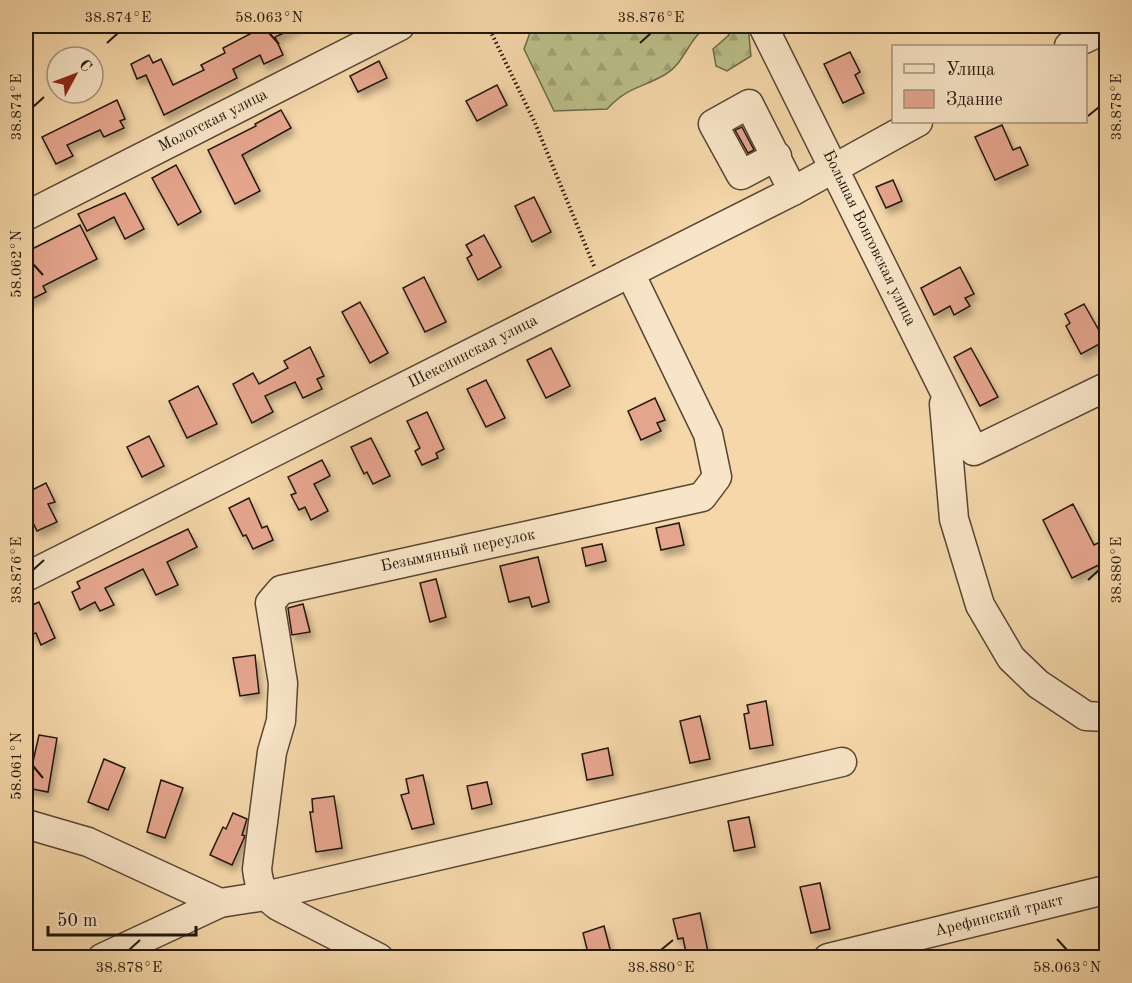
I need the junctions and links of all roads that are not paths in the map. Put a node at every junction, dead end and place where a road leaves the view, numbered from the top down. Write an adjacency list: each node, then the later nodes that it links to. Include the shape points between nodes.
1 (400, 26): 9 (street, Мологская улица)
2 (763, 26): 7 (street, Большая Вонговская улица)
3 (1107, 29): 4 (street)
4 (1072, 45)
5 (916, 123): 7 (street, Шекснинская улица)
6 (777, 156): 8 (street)
7 (834, 167): 8 (street, Шекснинская улица); 11 (street, Большая Вонговская улица)
8 (793, 190): 10 (street, Шекснинская улица)
9 (26, 216)
10 (630, 273): 13 (street, Шекснинская улица); 18 (street, Безымянный переулок, via 708,434 717,477 702,497 281,590 270,603 283,683 281,721 272,752 257,869)
11 (942, 387): 12 (street, Большая Вонговская улица, via 974,451); 14 (street, via 954,519 980,605 1011,658 1038,684 1086,716)
12 (1107, 387)
13 (26, 577)
14 (1107, 717)
15 (842, 762): 18 (street)
16 (26, 824): 19 (street, via 88,842)
17 (1101, 891): 22 (street, Арефинский тракт)
18 (264, 896): 19 (street); 21 (street)
19 (220, 903): 20 (street)
20 (102, 957)
21 (379, 957)
22 (828, 957)

